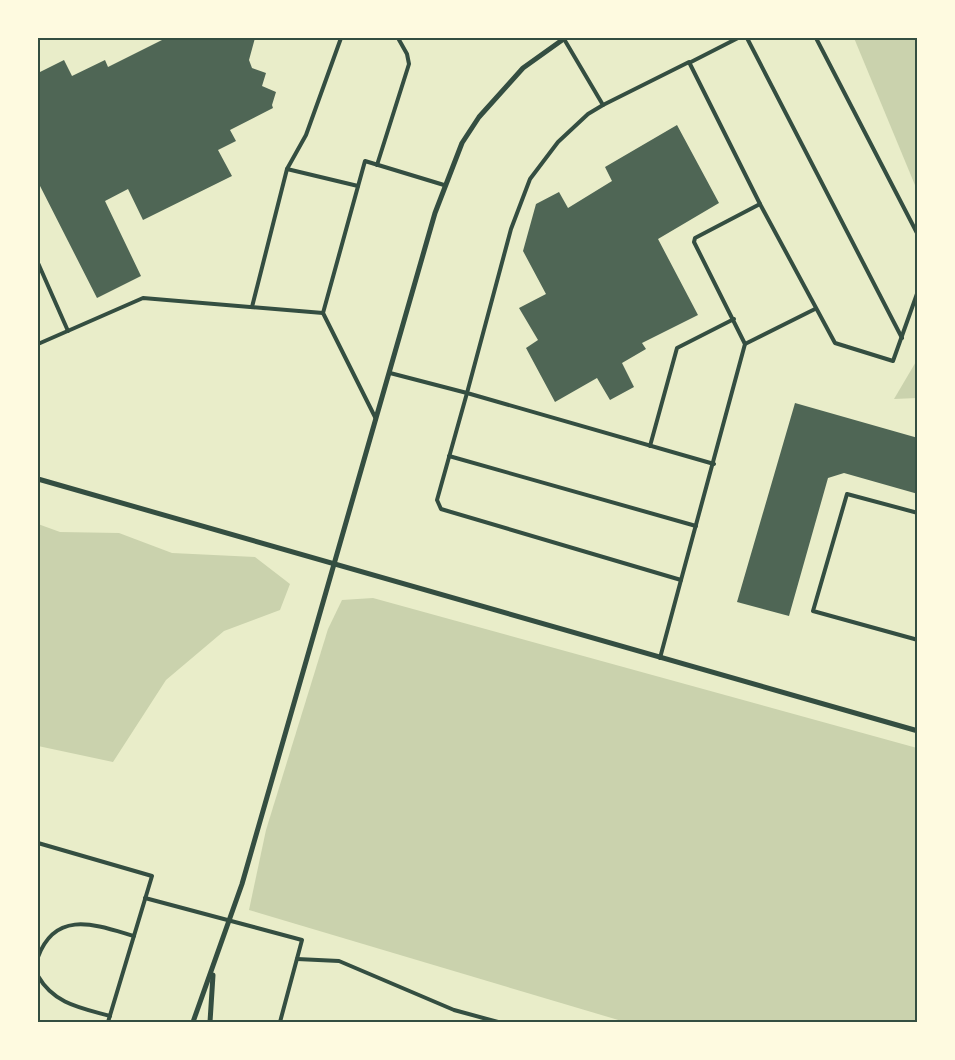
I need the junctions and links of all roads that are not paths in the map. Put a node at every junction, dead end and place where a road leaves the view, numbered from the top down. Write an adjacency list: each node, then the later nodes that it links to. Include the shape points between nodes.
1 (341, 38): 10 (lane, via 306,135)
2 (398, 38): 9 (lane, via 409,64)
3 (564, 38): 8 (lane); 11 (street, via 523,68 479,117 462,143)
4 (738, 38): 7 (lane)
5 (747, 38): 22 (lane)
6 (816, 38): 14 (lane)
7 (689, 63): 8 (lane); 13 (lane)
8 (603, 105): 26 (lane, via 588,114 558,142 530,179 511,229)
9 (377, 165): 11 (lane); 12 (lane, via 365,161)
10 (287, 169): 12 (lane); 17 (lane)
11 (444, 185): 25 (street)
12 (358, 186): 19 (lane)
13 (760, 204): 18 (lane); 20 (lane, via 694,242)
14 (918, 235)
15 (38, 263): 21 (lane)
16 (918, 291): 22 (lane)
17 (252, 307): 19 (lane); 21 (lane, via 143,298)
18 (815, 309): 22 (lane, via 835,343 893,361); 24 (lane)
19 (324, 313): 27 (lane)
20 (734, 319): 24 (lane); 28 (lane, via 677,348)
21 (68, 331): 23 (lane)
22 (902, 338)
23 (38, 344)
24 (746, 344): 30 (lane)
25 (390, 373): 26 (lane); 27 (street)
26 (467, 393): 28 (lane); 29 (lane)
27 (376, 421): 34 (street)
28 (650, 446): 30 (lane)
29 (449, 456): 33 (lane); 35 (lane, via 437,500 441,509)
30 (714, 464): 33 (lane)
31 (38, 479): 34 (street)
32 (918, 513): 36 (lane, via 846,494 813,611)
33 (696, 526): 35 (lane)
34 (335, 565): 37 (street); 41 (street)
35 (681, 580): 37 (lane)
36 (918, 640)
37 (660, 658): 38 (street)
38 (918, 731)
39 (38, 843): 40 (lane, via 152,876)
40 (145, 898): 41 (lane); 42 (lane)
41 (230, 921): 44 (lane, via 302,940); 45 (street)
42 (134, 936): 43 (lane, via 93,924 67,925 44,941); 47 (lane)
43 (38, 957)
44 (297, 959): 51 (lane); 52 (lane, via 339,961 454,1010)
45 (213, 970): 49 (street); 50 (street)
46 (38, 976): 47 (lane, via 47,991 67,1004)
47 (110, 1016): 48 (lane)
48 (108, 1022)
49 (193, 1022)
50 (210, 1022)
51 (280, 1022)
52 (498, 1022)

